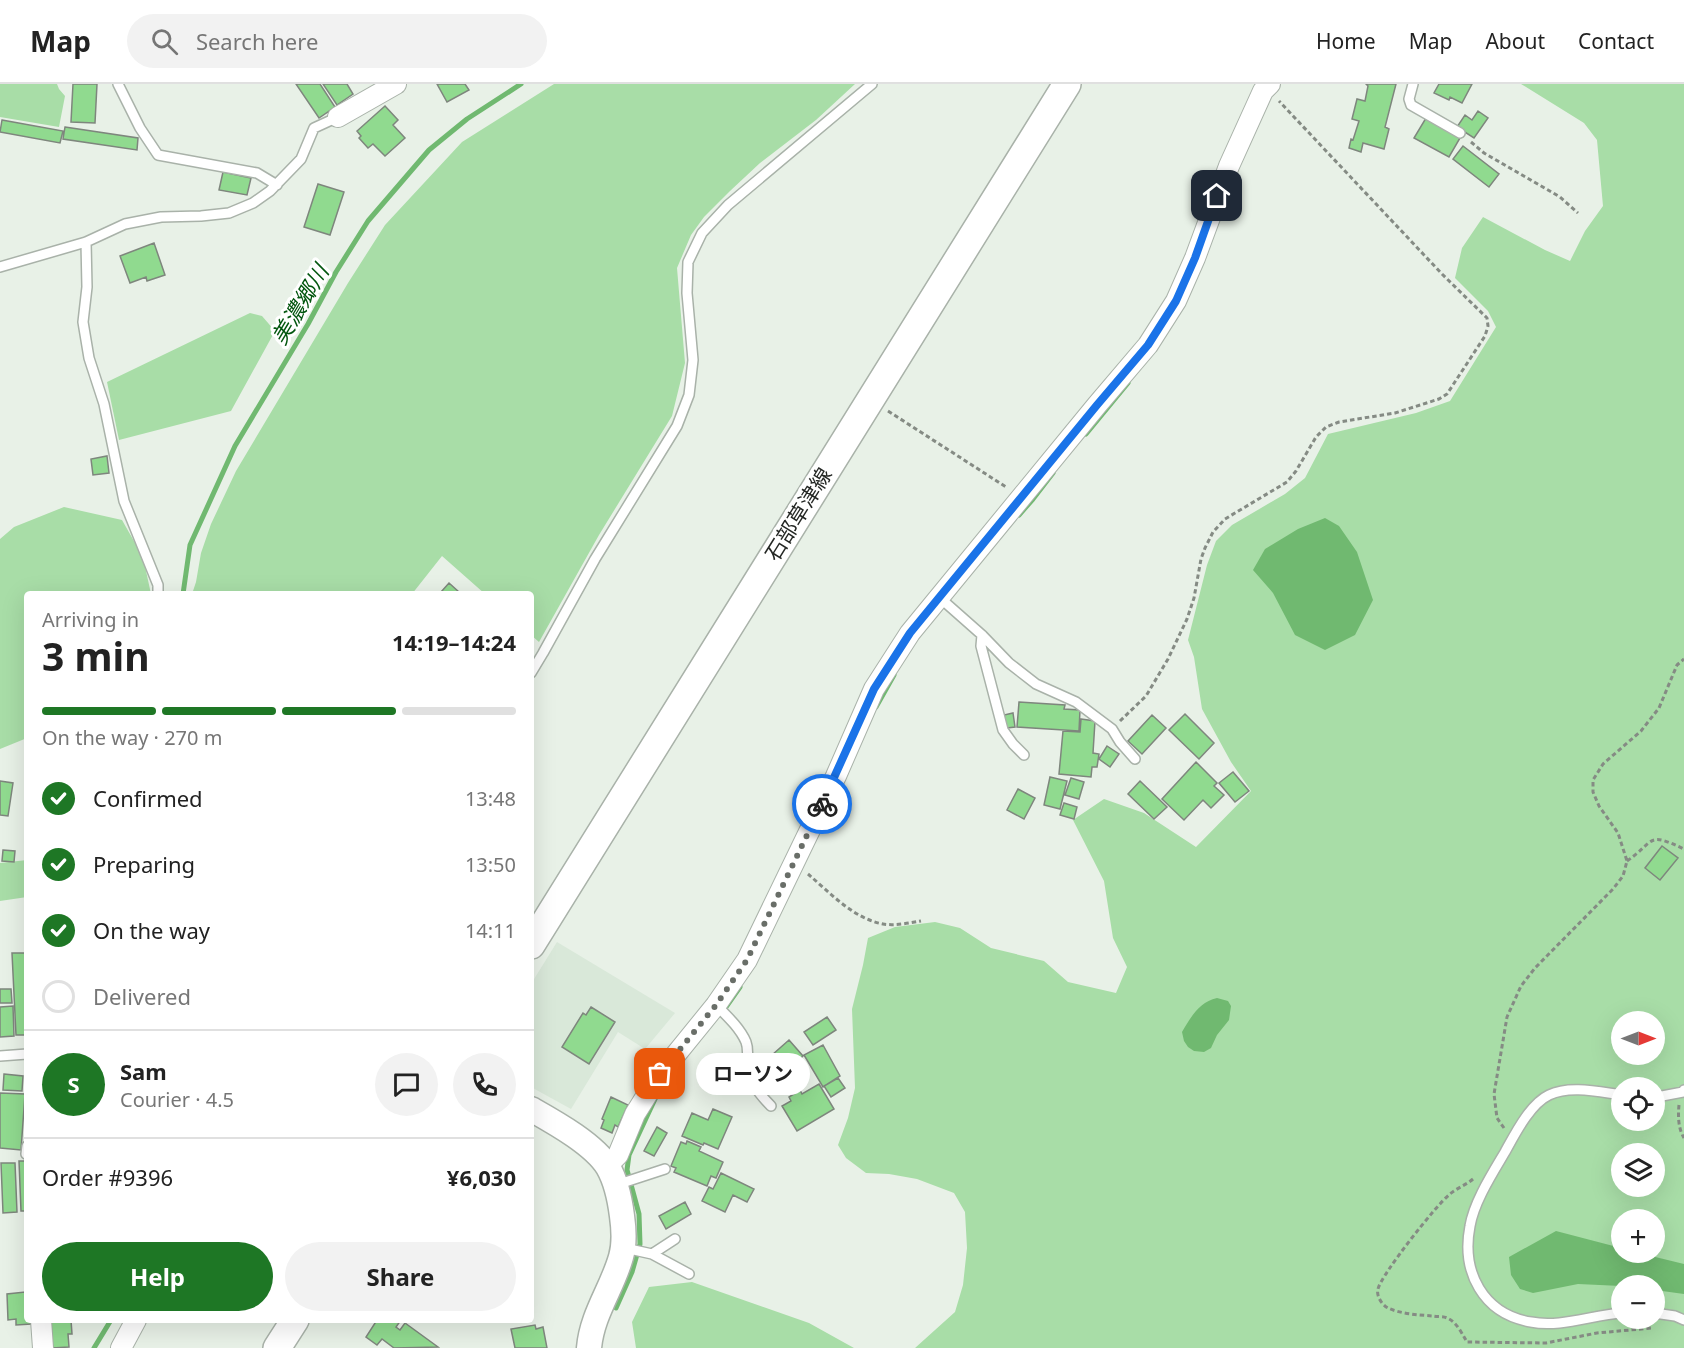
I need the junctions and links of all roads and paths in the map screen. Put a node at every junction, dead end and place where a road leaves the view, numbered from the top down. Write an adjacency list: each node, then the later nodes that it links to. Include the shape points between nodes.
1 (118, 84): 9 (lane, via 158,155 257,173)
2 (872, 84): 19 (lane, via 728,205 702,233 688,262 693,360 689,395 677,426)
3 (1067, 84): 13 (main road, 石部草津線)
4 (1413, 84): 8 (lane, via 1411,105)
5 (393, 85): 7 (street)
6 (1273, 91): 14 (street, via 1263,91 1233,155 1176,301 1148,345); 20 (path, via 1487,318 1488,326 1447,394 1395,414 1326,427 1287,482 1219,525 1201,559 1194,598 1168,659 1146,696)
7 (338, 117): 9 (lane, via 314,128 302,159)
8 (1460, 133): 10 (path, via 1484,153 1560,197)
9 (277, 184): 11 (lane, via 253,203 229,213 161,217 125,224)
10 (1578, 213)
11 (86, 242): 12 (lane); 15 (lane, via 83,322 89,358 104,404 124,501)
12 (0, 267)
13 (870, 399): 14 (path); 27 (main road, 石部草津線)
14 (1023, 497): 16 (street)
15 (158, 591)
16 (943, 600): 17 (lane); 28 (street, via 910,633 874,689 836,776)
17 (982, 635): 20 (lane, via 1036,684 1076,702); 21 (lane, via 981,646 1003,730)
18 (1684, 659): 24 (path, via 1677,665 1659,708 1641,731 1603,764 1593,780 1593,792 1618,833)
19 (534, 668)
20 (1112, 729): 22 (lane)
21 (1024, 755)
22 (1135, 759)
23 (1684, 849): 24 (path, via 1656,838)
24 (1627, 861): 37 (path, via 1623,876 1613,889 1521,986 1507,1017 1494,1094 1497,1118)
25 (804, 870): 26 (path, via 866,919 884,924)
26 (921, 921)
27 (534, 940)
28 (721, 1010): 34 (lane, via 746,1041 747,1067 760,1094); 39 (street, via 660,1074 635,1114 618,1155)
29 (24, 1054): 30 (lane)
30 (0, 1056)
31 (1684, 1091): 33 (lane); 36 (path, via 1679,1106 1680,1132)
32 (1611, 1094): 37 (lane, via 1583,1090 1548,1095 1534,1106)
33 (1665, 1095)
34 (771, 1106)
35 (534, 1111): 39 (street, via 583,1141)
36 (1684, 1138)
37 (1511, 1140): 43 (lane, via 1483,1190 1470,1226 1468,1253 1473,1278 1482,1295 1503,1312 1531,1323)
38 (665, 1170): 39 (lane)
39 (621, 1178): 41 (street, via 625,1235)
40 (675, 1239): 41 (lane)
41 (639, 1251): 42 (lane); 52 (street, via 622,1257 591,1328)
42 (689, 1274)
43 (1611, 1315)
44 (1665, 1315): 45 (lane)
45 (1684, 1320)
46 (41, 1323): 49 (street)
47 (134, 1323): 50 (street)
48 (293, 1323): 51 (main road)
49 (43, 1348)
50 (120, 1348)
51 (277, 1348)
52 (589, 1348)

